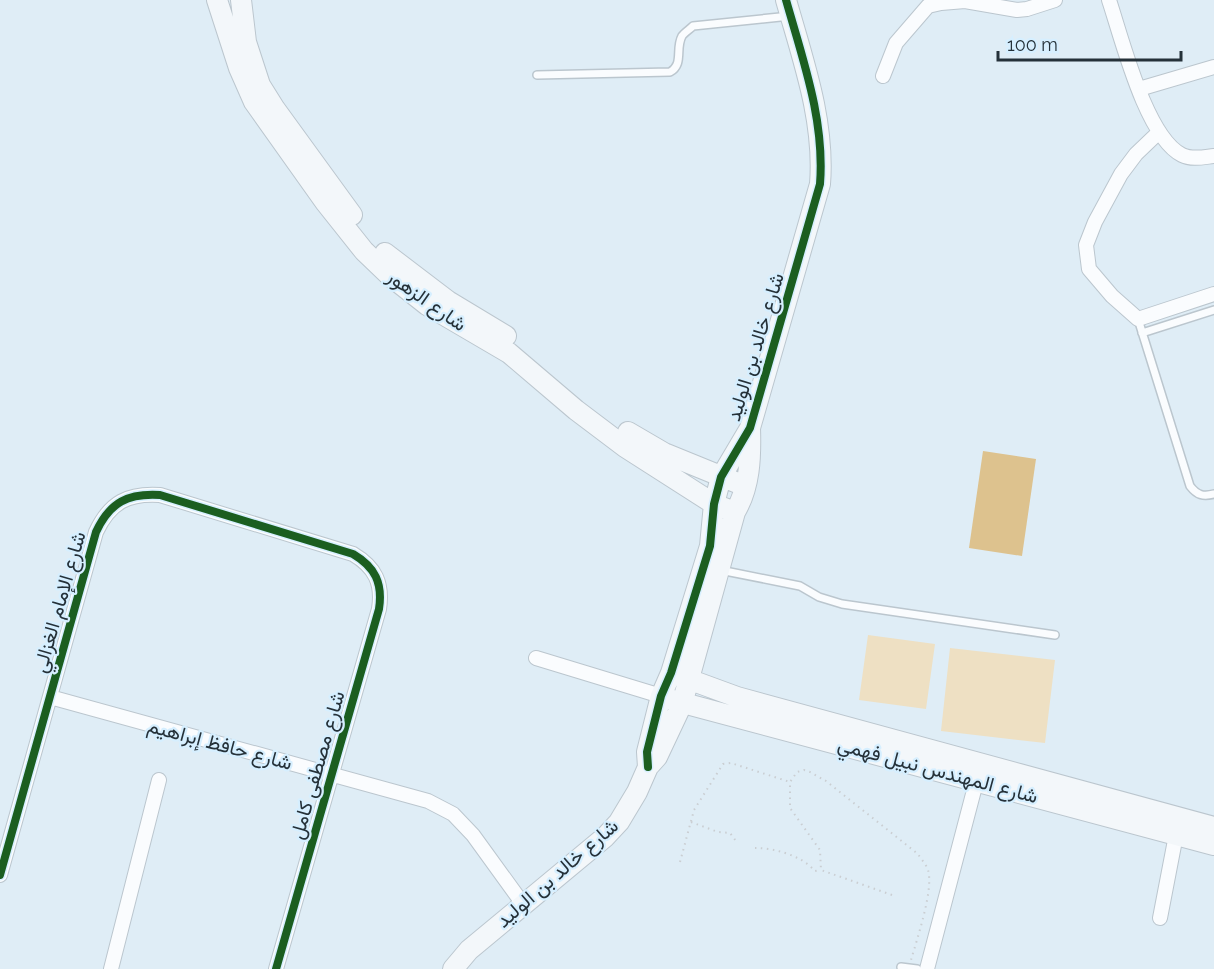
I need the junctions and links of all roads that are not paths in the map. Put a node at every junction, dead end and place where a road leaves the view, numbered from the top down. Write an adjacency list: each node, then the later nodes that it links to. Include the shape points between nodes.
1 (217, 0): 20 (street, شارع الزهور, via 254,102 364,251 427,305 509,353 605,432)
2 (241, 0): 17 (street, شارع الزهور, via 246,42 260,85 349,212 392,260 448,301 510,338 643,442)
3 (1055, 0): 8 (street, via 1017,10 965,1 928,6 896,43)
4 (1109, 0): 9 (street)
5 (788, 8): 7 (lane, via 693,26 682,36 679,63 670,72); 16 (street, شارع خالد بن الوليد, via 814,108 822,157 820,184)
6 (1214, 67): 9 (street)
7 (537, 75)
8 (883, 76)
9 (1139, 89): 10 (street)
10 (1159, 132): 11 (street, via 1169,147 1184,157); 14 (street, via 1126,168 1086,245 1089,269)
11 (1214, 156)
12 (1214, 294): 14 (street)
13 (1214, 310): 15 (lane)
14 (1138, 319): 15 (lane)
15 (1142, 333): 19 (lane, via 1190,486 1202,496)
16 (750, 428): 17 (street, شارع خالد بن الوليد); 18 (street, شارع خالد بن الوليد)
17 (721, 477): 18 (street, شارع الزهور); 20 (street, شارع خالد بن الوليد)
18 (745, 486): 21 (street, شارع خالد بن الوليد)
19 (1214, 494)
20 (714, 504): 21 (street, شارع الزهور); 26 (street, شارع خالد بن الوليد, via 710,546)
21 (735, 512): 23 (street, شارع خالد بن الوليد)
22 (374, 570): 28 (street, شارع الإمام الغزالي, via 353,554 160,495 128,497 114,505 96,531); 32 (street, شارع مصطفى كامل, via 381,596 379,609)
23 (720, 570): 24 (lane, via 800,586 842,604); 26 (street, شارع خالد بن الوليد)
24 (1055, 635)
25 (536, 658): 27 (street)
26 (680, 676): 27 (street, شارع خالد بن الوليد); 29 (street, شارع خالد بن الوليد); 31 (street, شارع المهندس نبيل فهمي)
27 (661, 696): 29 (street, شارع المهندس نبيل فهمي); 30 (street, شارع خالد بن الوليد, via 647,752)
28 (50, 697): 32 (street, شارع حافظ إبراهيم); 37 (street, شارع الإمام الغزالي)
29 (682, 704): 30 (street, شارع خالد بن الوليد, via 657,757); 31 (street, شارع المهندس نبيل فهمي)
30 (648, 767): 38 (street, شارع خالد بن الوليد, via 619,822)
31 (978, 772): 34 (street, شارع المهندس نبيل فهمي); 35 (street, شارع المهندس نبيل فهمي); 45 (street)
32 (332, 775): 38 (street, شارع حافظ إبراهيم, via 428,801 453,814); 42 (street, شارع مصطفى كامل)
33 (159, 780): 41 (street)
34 (1214, 827)
35 (1176, 835): 36 (street, شارع المهندس نبيل فهمي); 39 (street)
36 (1214, 845)
37 (0, 875)
38 (523, 904): 43 (street, شارع خالد بن الوليد, via 469,950)
39 (1160, 918)
40 (905, 968): 44 (lane)
41 (111, 969)
42 (276, 969)
43 (453, 969)
44 (917, 969)
45 (927, 969)

